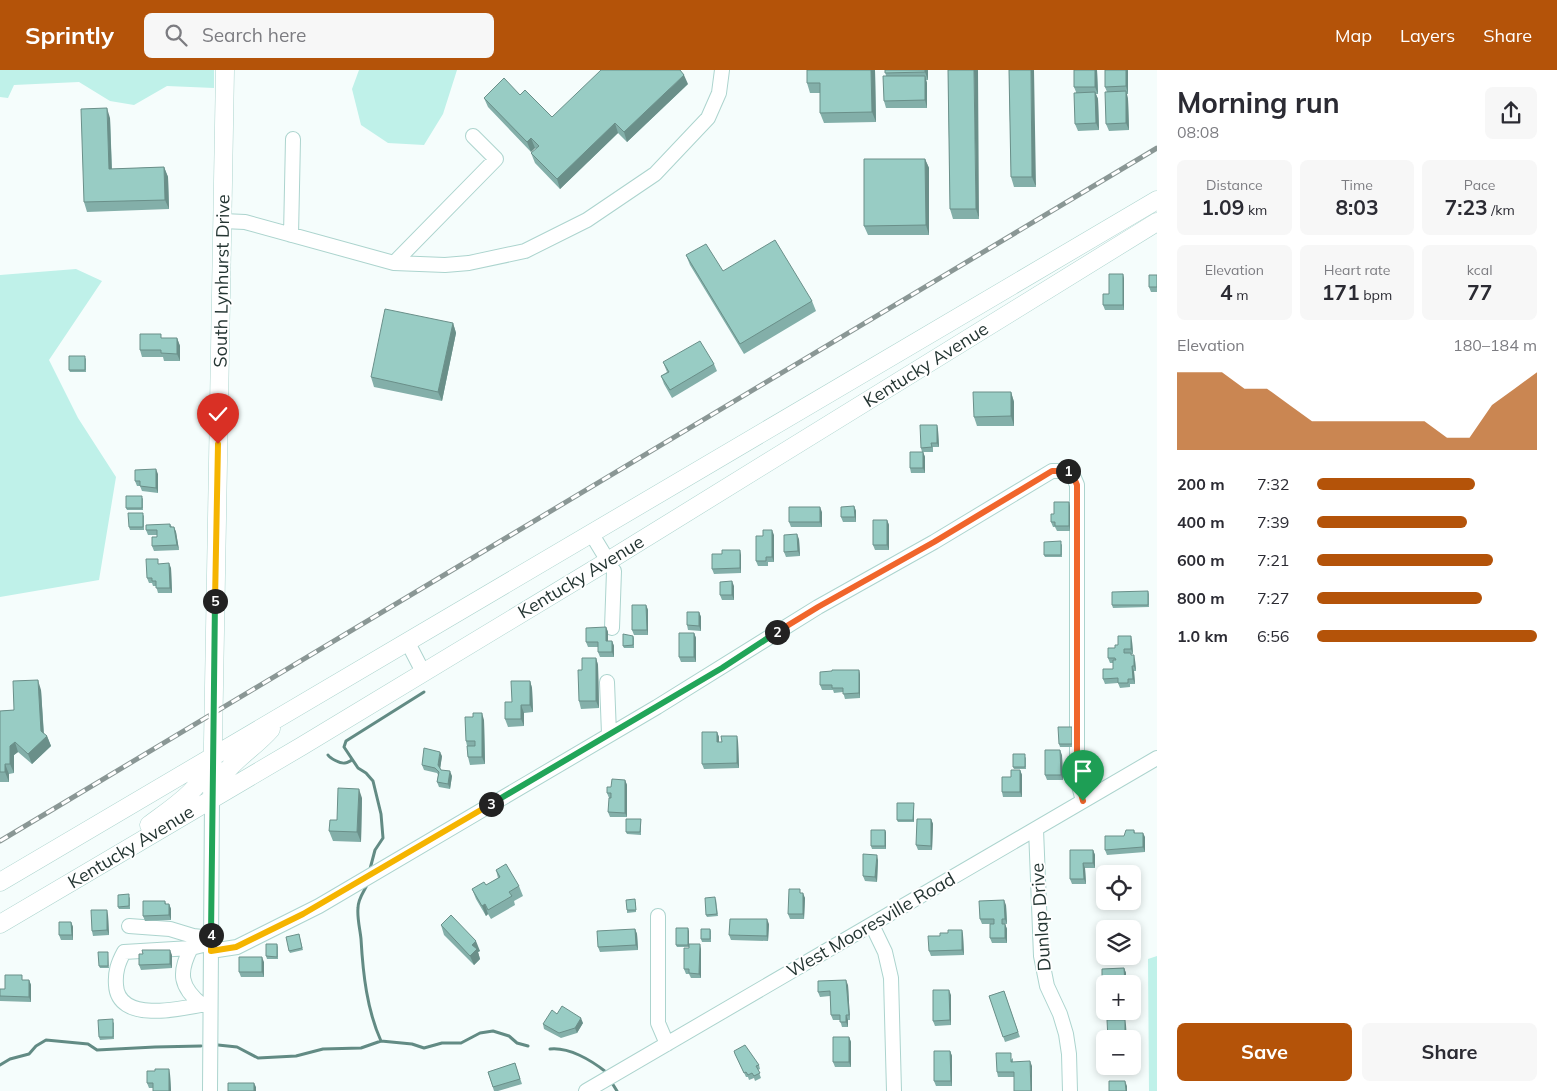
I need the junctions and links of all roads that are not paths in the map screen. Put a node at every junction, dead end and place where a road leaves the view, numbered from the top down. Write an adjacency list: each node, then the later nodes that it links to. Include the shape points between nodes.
1 (225, 70): 6 (main road, South Lynhurst Drive)
2 (722, 70): 9 (street, via 719,92 708,118 655,174 587,220 525,251 469,263)
3 (473, 136): 9 (street, via 496,159)
4 (293, 139): 8 (street)
5 (1157, 200): 10 (main road, Kentucky Avenue)
6 (223, 221): 8 (street, via 245,222); 18 (main road, South Lynhurst Drive)
7 (1157, 222): 11 (main road, Kentucky Avenue)
8 (291, 235): 9 (street)
9 (394, 263)
10 (591, 533): 11 (street); 13 (main road, Kentucky Avenue)
11 (611, 566): 12 (street); 14 (main road, Kentucky Avenue)
12 (612, 628)
13 (407, 641): 14 (street); 16 (main road, Kentucky Avenue)
14 (423, 672): 20 (main road, Kentucky Avenue)
15 (607, 682): 17 (street)
16 (279, 716): 18 (main road, Kentucky Avenue); 20 (main road, via 264,737 228,769)
17 (609, 734): 21 (street, via 818,607 1052,471 1068,471 1077,485 1077,778); 29 (street, via 303,914 236,947)
18 (213, 755): 20 (main road, South Lynhurst Drive); 23 (main road, via 201,782 146,828); 24 (main road, Kentucky Avenue)
19 (1157, 758): 21 (street, West Mooresville Road)
20 (212, 799): 23 (main road, Kentucky Avenue); 29 (street, South Lynhurst Drive)
21 (1083, 801): 22 (street, West Mooresville Road)
22 (1036, 829): 27 (street, West Mooresville Road); 36 (street, Dunlap Drive, via 1042,966 1066,1034)
23 (139, 842): 26 (main road, Kentucky Avenue)
24 (0, 882)
25 (658, 916): 32 (street, via 658,1023)
26 (0, 924)
27 (872, 925): 32 (street, West Mooresville Road); 35 (street, via 885,952 891,978)
28 (129, 926): 29 (street, via 163,928)
29 (211, 944): 30 (street); 31 (street, South Lynhurst Drive)
30 (190, 948): 31 (street, via 182,970 183,980 191,996); 31 (street, via 124,952 117,963 116,993 123,1003 146,1010 173,1011)
31 (206, 1004): 33 (street, South Lynhurst Drive)
32 (667, 1044): 34 (street, West Mooresville Road)
33 (210, 1091)
34 (586, 1091)
35 (894, 1091)
36 (1070, 1091)

